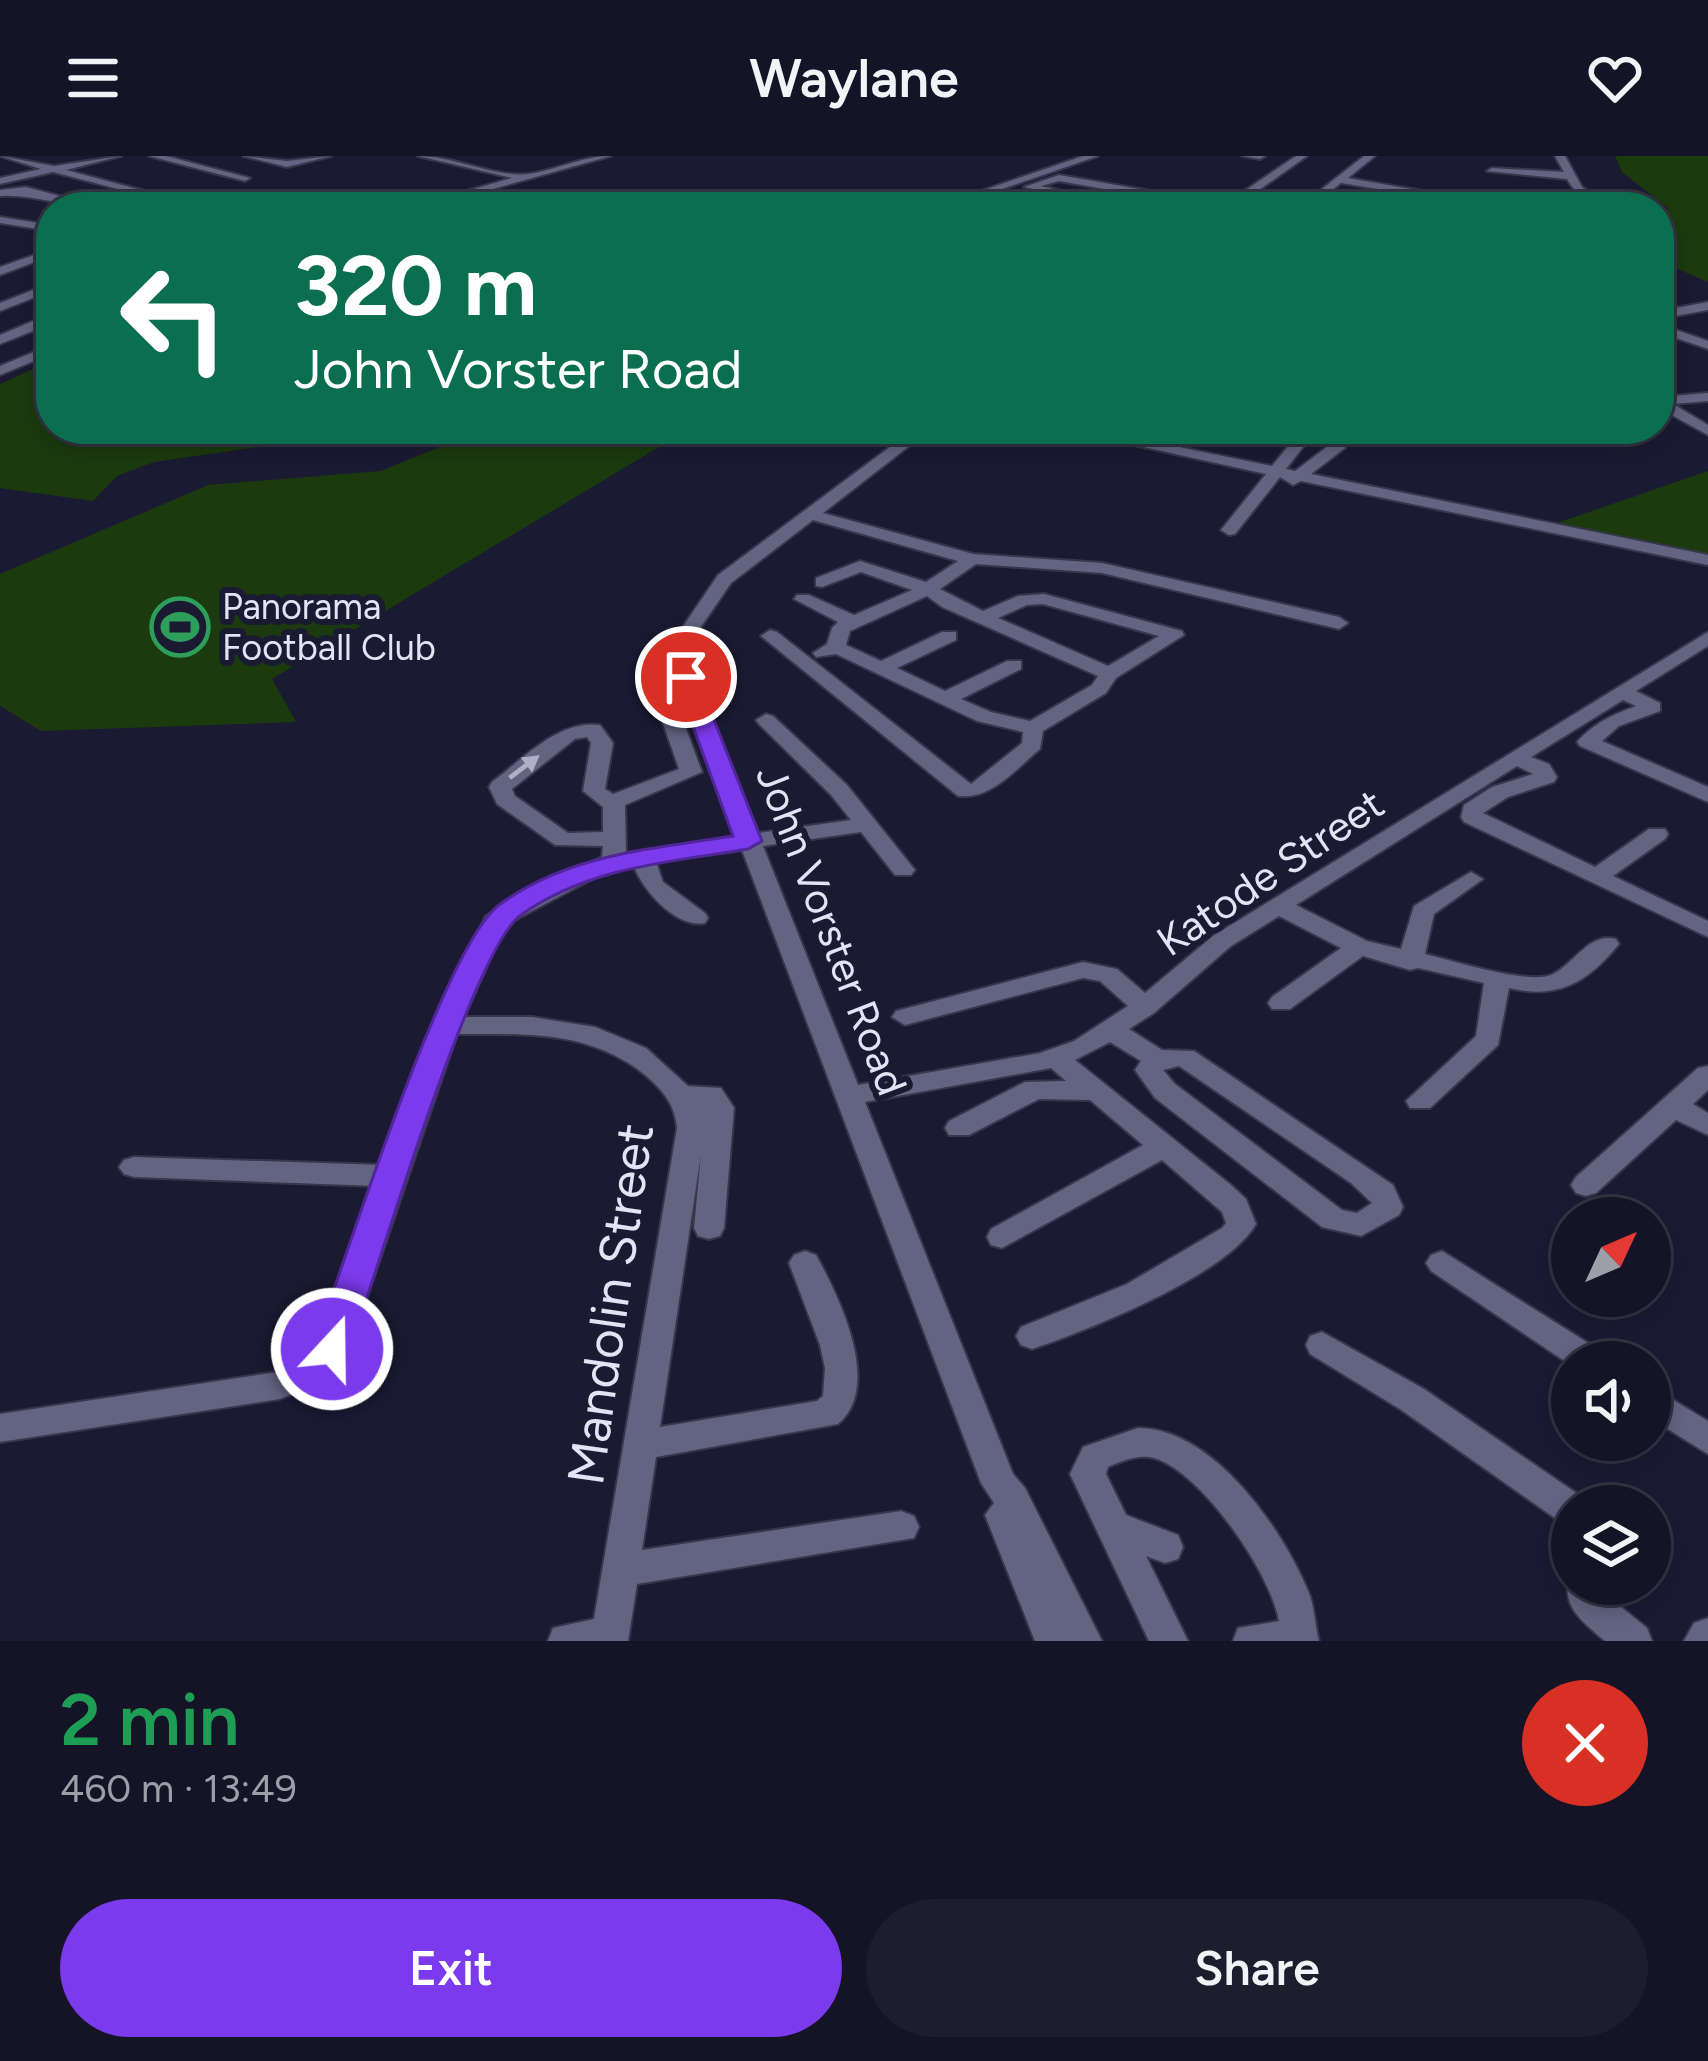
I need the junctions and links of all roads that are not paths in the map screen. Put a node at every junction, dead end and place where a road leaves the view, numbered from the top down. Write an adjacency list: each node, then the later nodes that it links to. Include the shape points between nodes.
1 (24, 156): 2 (street)
2 (76, 156)
3 (116, 156): 22 (street)
4 (154, 156): 26 (street)
5 (248, 156): 6 (street, via 286,164)
6 (326, 156)
7 (423, 156): 19 (street)
8 (477, 156): 19 (street)
9 (549, 156): 24 (street, via 555,159)
10 (606, 156): 27 (street)
11 (1093, 156): 38 (street)
12 (1246, 156): 13 (street)
13 (1260, 156)
14 (1302, 156): 42 (street)
15 (1370, 156): 29 (street)
16 (1560, 156): 25 (street)
17 (1, 157): 22 (street)
18 (513, 161): 21 (street)
19 (453, 162): 21 (street)
20 (104, 166): 32 (street)
21 (484, 169): 24 (street)
22 (54, 170): 30 (street); 36 (street)
23 (1492, 171): 25 (street)
24 (504, 173): 27 (street)
25 (1574, 176): 45 (street)
26 (245, 178)
27 (525, 178): 37 (street)
28 (1121, 180): 33 (street)
29 (1340, 180): 43 (street); 44 (street)
30 (0, 182)
31 (1151, 184): 35 (street)
32 (175, 185)
33 (1105, 186): 35 (street); 39 (street, via 1056,178 1029,188)
34 (1180, 190): 41 (street)
35 (1134, 191): 40 (street)
36 (133, 192)
37 (471, 192)
38 (985, 192)
39 (1049, 192)
40 (1140, 192)
41 (1175, 192)
42 (1248, 192)
43 (1324, 192)
44 (1415, 192)
45 (1582, 192)
46 (36, 193): 47 (street)
47 (0, 194)
48 (0, 220): 49 (street)
49 (36, 226)
50 (36, 242): 51 (street)
51 (0, 255)
52 (36, 258): 53 (street)
53 (0, 271)
54 (18, 275): 56 (street)
55 (36, 277): 56 (street)
56 (33, 279): 58 (street)
57 (36, 290): 58 (street)
58 (2, 300): 61 (street)
59 (1708, 310): 60 (street)
60 (1674, 312)
61 (36, 315)
62 (36, 326): 64 (street)
63 (1674, 333): 65 (street)
64 (0, 345): 66 (street)
65 (1708, 345)
66 (36, 351)
67 (36, 356): 68 (street)
68 (0, 371)
69 (1708, 398): 70 (street)
70 (1674, 400)
71 (1674, 410): 72 (street)
72 (1708, 431)
73 (904, 444): 79 (street, John Vorster Road)
74 (1122, 444): 78 (street)
75 (1132, 444): 78 (street)
76 (1301, 444): 78 (street)
77 (1340, 444): 78 (street)
78 (1280, 479): 80 (street); 82 (street)
79 (809, 514): 81 (street); 107 (street, John Vorster Road, via 724,579 697,612 685,650 686,677)
80 (1228, 530)
81 (972, 559): 84 (street); 88 (street, via 1102,568)
82 (1708, 560)
83 (822, 583): 84 (street, via 860,566)
84 (928, 589): 86 (street); 87 (street)
85 (803, 598): 87 (street)
86 (983, 618): 96 (street); 96 (street, via 1044,599 1175,634)
87 (853, 622): 92 (street, via 836,632)
88 (1339, 623)
89 (770, 636): 93 (street)
90 (949, 636): 95 (street)
91 (1708, 638): 98 (street, Katode Street)
92 (836, 647): 93 (street); 95 (street)
93 (807, 660): 101 (street, via 966,791 1033,745)
94 (1014, 665): 99 (street)
95 (882, 668): 99 (street)
96 (1109, 674): 101 (street, via 1099,689)
97 (659, 683): 104 (street, via 691,772)
98 (1622, 692): 102 (street, Katode Street); 103 (street, via 1653,707 1587,742)
99 (945, 699): 101 (street)
100 (766, 720): 105 (street)
101 (1033, 728)
102 (1515, 758): 110 (street, via 1546,777 1500,792 1471,815); 112 (street, Katode Street)
103 (1708, 795)
104 (611, 802): 108 (street); 108 (street, one-way to 104, via 562,840 499,790 568,734 587,728 602,742 594,791)
105 (868, 824): 107 (street); 109 (street)
106 (1657, 834): 110 (street)
107 (748, 841): 108 (street); 129 (street, John Vorster Road)
108 (622, 852): 113 (street); 122 (street, via 495,921)
109 (903, 870)
110 (1596, 877): 114 (street)
111 (1471, 879): 117 (street, via 1423,910)
112 (1279, 906): 116 (street); 120 (street, Katode Street, via 1212,948)
113 (696, 918)
114 (1708, 930)
115 (1606, 944): 118 (street, via 1557,984)
116 (1359, 947): 117 (street); 119 (street)
117 (1410, 962): 118 (street)
118 (1497, 980): 130 (street, via 1489,1039)
119 (1281, 1004)
120 (1145, 1006): 121 (street, via 1108,974 1083,970); 123 (street, Katode Street)
121 (905, 1017)
122 (447, 1025): 128 (street, Mandolin Street, via 586,1030 633,1052); 136 (street)
123 (1111, 1030): 124 (street, Katode Street); 125 (street)
124 (1056, 1058): 127 (street); 129 (street, Katode Street)
125 (1157, 1059): 125 (street, via 1184,1057 1361,1176 1388,1207 1361,1225 1333,1219 1166,1091 1149,1070)
126 (1708, 1075): 131 (street)
127 (1097, 1091): 133 (street, via 1036,1089); 134 (street)
128 (682, 1096): 138 (street, via 711,1096 720,1108); 148 (street, Mandolin Street, via 691,1128)
129 (848, 1096): 149 (street, John Vorster Road)
130 (1420, 1101)
131 (1674, 1106): 132 (street); 137 (street)
132 (1708, 1125)
133 (959, 1128)
134 (1162, 1148): 139 (street); 142 (street, via 1235,1207 1241,1224 1233,1236 1138,1293)
135 (134, 1167): 136 (street)
136 (394, 1176): 146 (street, via 332,1349 302,1379)
137 (1586, 1185)
138 (709, 1228)
139 (1002, 1237)
140 (805, 1263): 148 (street, via 847,1391 837,1409)
141 (1442, 1264): 143 (street)
142 (1032, 1336)
143 (1560, 1341)
144 (1322, 1345): 150 (street)
145 (1671, 1414): 147 (street)
146 (0, 1428)
147 (1708, 1438)
148 (639, 1444): 154 (street, Mandolin Street)
149 (999, 1483): 159 (street, John Vorster Road, via 998,1503); 160 (street, John Vorster Road)
150 (1551, 1495)
151 (901, 1527): 154 (street)
152 (1118, 1533): 153 (street, via 1130,1530); 157 (street, via 1089,1466 1128,1442 1168,1447 1214,1481 1264,1549 1297,1614); 161 (street)
153 (1165, 1547)
154 (618, 1570): 156 (street, Mandolin Street)
155 (1590, 1605): 163 (street)
156 (608, 1638): 158 (street)
157 (1299, 1639): 162 (street)
158 (567, 1641)
159 (1054, 1641)
160 (1083, 1641)
161 (1169, 1641)
162 (1252, 1641)
163 (1633, 1641)

